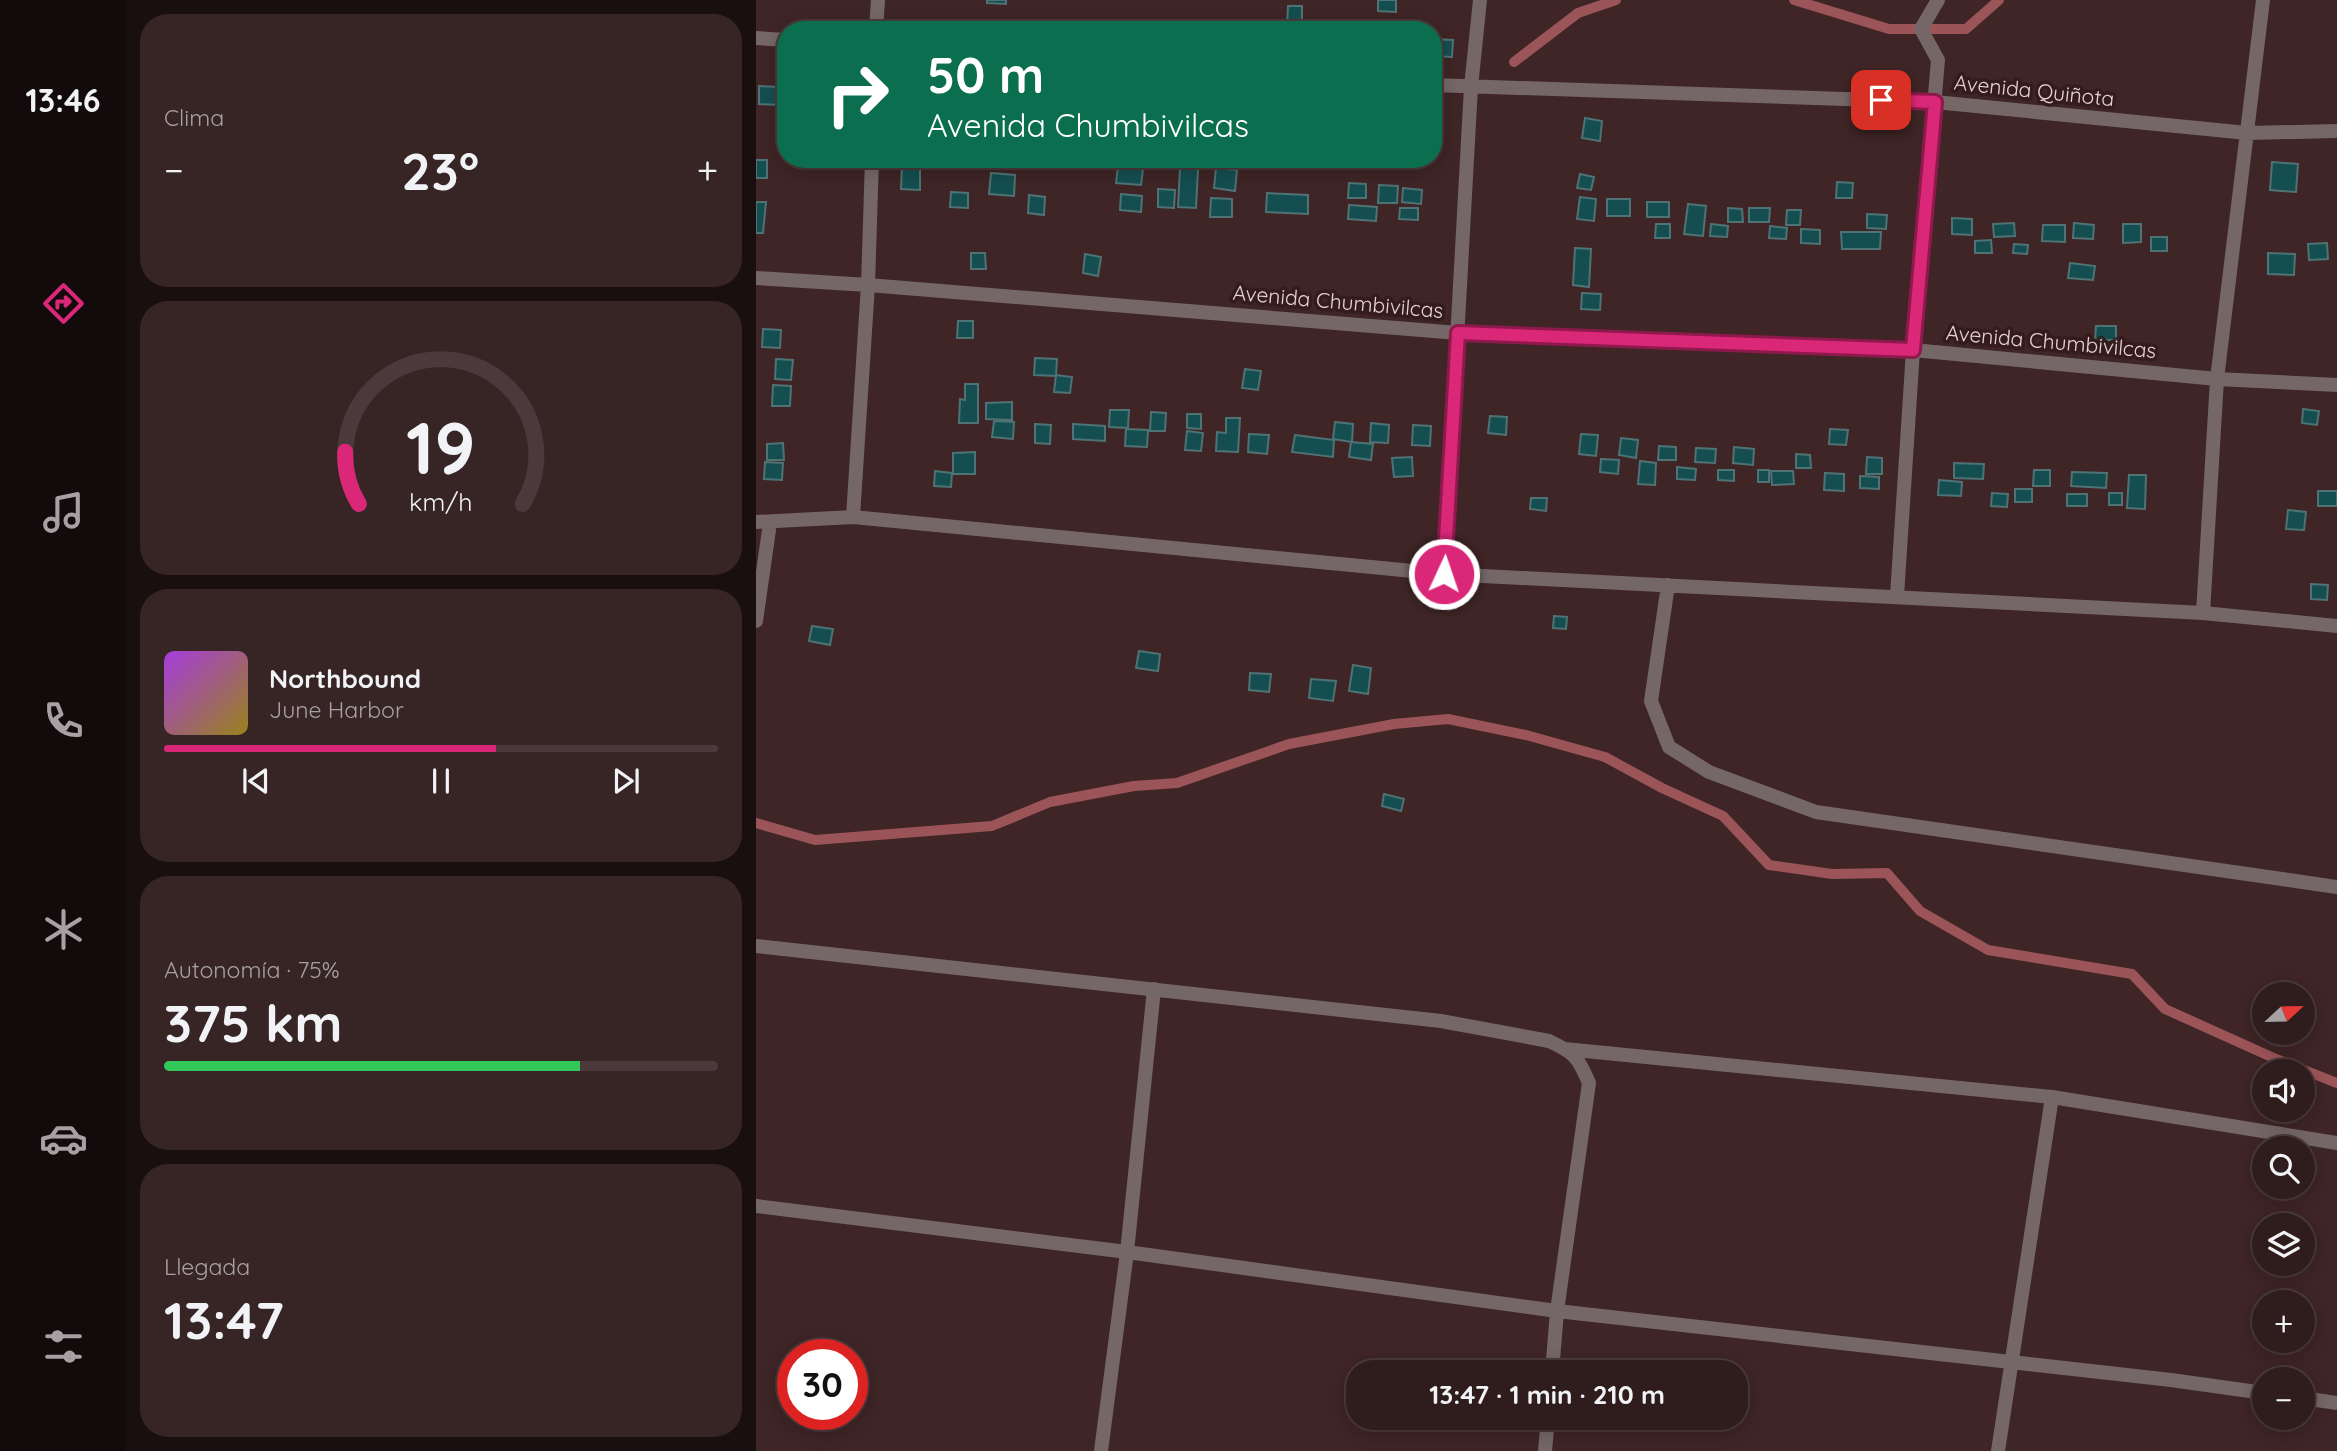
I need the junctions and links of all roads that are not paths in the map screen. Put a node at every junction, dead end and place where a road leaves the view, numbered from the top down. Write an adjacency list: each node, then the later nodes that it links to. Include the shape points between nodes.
1 (878, 0): 5 (street)
2 (1480, 0): 9 (street)
3 (1938, 0): 10 (street, via 1921,29 1938,60)
4 (2263, 0): 12 (street)
5 (877, 21)
6 (756, 38): 7 (street)
7 (777, 39)
8 (1442, 86): 9 (street, Avenida Quiñota)
9 (1471, 88): 10 (street, Avenida Quiñota); 16 (street)
10 (1935, 102): 12 (street, Avenida Quiñota); 17 (street)
11 (2337, 131): 12 (street, Avenida Quiñota)
12 (2247, 133): 18 (street)
13 (872, 168): 15 (street)
14 (756, 278): 15 (street, Avenida Chumbivilcas)
15 (868, 285): 16 (street, Avenida Chumbivilcas); 20 (street)
16 (1458, 333): 17 (street, Avenida Chumbivilcas); 22 (street)
17 (1913, 350): 18 (street, Avenida Chumbivilcas); 24 (street)
18 (2217, 379): 19 (street, Avenida Chumbivilcas); 25 (street)
19 (2337, 386)
20 (853, 517): 21 (street); 22 (street)
21 (763, 522): 26 (street)
22 (1444, 574): 23 (street)
23 (1668, 585): 24 (street); 28 (street, via 1651,701 1669,747 1709,772 1816,811)
24 (1897, 596): 25 (street)
25 (2203, 613): 27 (street)
26 (756, 621)
27 (2337, 626)
28 (2337, 887)
29 (756, 947): 30 (street)
30 (1153, 989): 31 (street, via 1441,1021 1549,1041); 35 (street)
31 (1565, 1049): 32 (street); 36 (street, via 1580,1060 1589,1083)
32 (2052, 1097): 33 (street); 38 (street)
33 (2337, 1143)
34 (756, 1206): 35 (street)
35 (1127, 1252): 36 (street); 43 (street)
36 (1557, 1311): 37 (street); 38 (street)
37 (1553, 1360)
38 (2012, 1362): 39 (street); 45 (street)
39 (2252, 1391)
40 (2315, 1400): 41 (street)
41 (2337, 1403)
42 (1547, 1430): 44 (street)
43 (1101, 1451)
44 (1545, 1451)
45 (1998, 1451)

